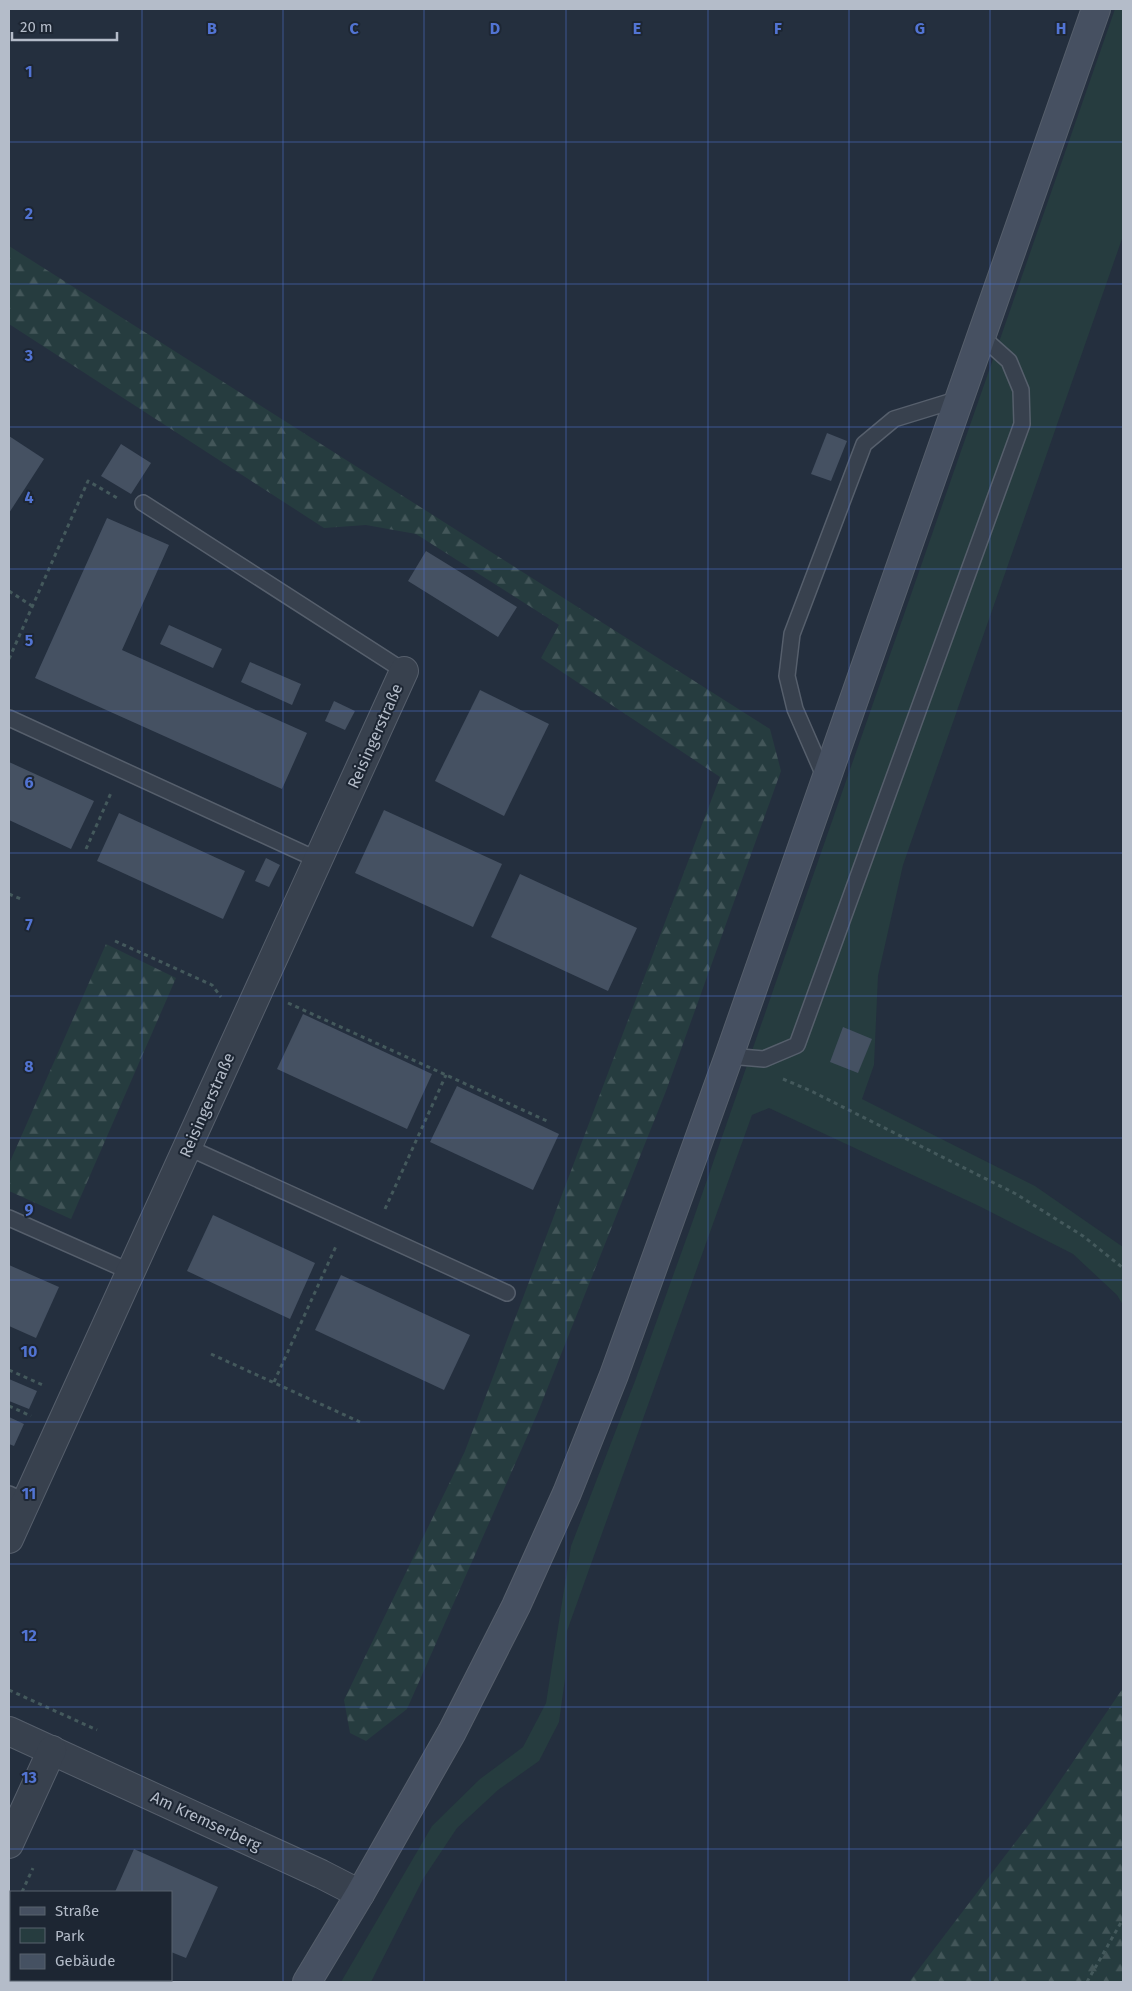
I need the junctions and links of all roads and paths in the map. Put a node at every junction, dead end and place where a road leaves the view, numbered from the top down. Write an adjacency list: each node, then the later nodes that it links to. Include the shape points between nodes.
1 (1096, 9): 2 (main road)
2 (981, 336): 3 (main road); 19 (lane, via 1009,361 1022,390 1022,424 797,1045 764,1059)
3 (959, 399): 11 (main road); 11 (lane, via 894,419 864,444 792,634 787,676 795,709)
4 (143, 503): 6 (path, via 123,501 88,481); 8 (lane)
5 (9, 591): 6 (path)
6 (32, 606): 7 (path)
7 (9, 659)
8 (404, 671): 13 (street, Reisingerstraße)
9 (9, 718): 10 (lane)
10 (121, 769): 12 (path); 13 (lane)
11 (826, 781): 19 (main road)
12 (86, 849)
13 (318, 860): 17 (street, Reisingerstraße)
14 (9, 894): 15 (path)
15 (21, 899)
16 (115, 941): 18 (path, via 212,985)
17 (259, 990): 20 (path); 23 (street, Reisingerstraße)
18 (224, 1001)
19 (730, 1056): 42 (main road, via 618,1366 567,1493 516,1606 452,1732)
20 (446, 1075): 22 (path); 26 (path)
21 (775, 1075): 27 (path, via 1016,1194 1083,1236)
22 (546, 1121)
23 (187, 1147): 25 (lane); 28 (street, Reisingerstraße)
24 (9, 1218): 28 (lane)
25 (348, 1220): 26 (lane); 32 (path)
26 (374, 1232): 29 (lane)
27 (1123, 1268)
28 (131, 1272): 33 (street, Reisingerstraße)
29 (508, 1293)
30 (211, 1354): 32 (path)
31 (9, 1370): 33 (path)
32 (274, 1382): 34 (path)
33 (73, 1398): 35 (street, Reisingerstraße)
34 (360, 1422)
35 (17, 1498): 36 (street, Reisingerstraße)
36 (9, 1538)
37 (9, 1690): 38 (path)
38 (97, 1730)
39 (9, 1731): 40 (street, Am Kremserberg)
40 (52, 1750): 41 (street); 42 (street, Am Kremserberg)
41 (12, 1830)
42 (360, 1894): 44 (main road)
43 (1123, 1919): 45 (path)
44 (307, 1982)
45 (1087, 1982)

